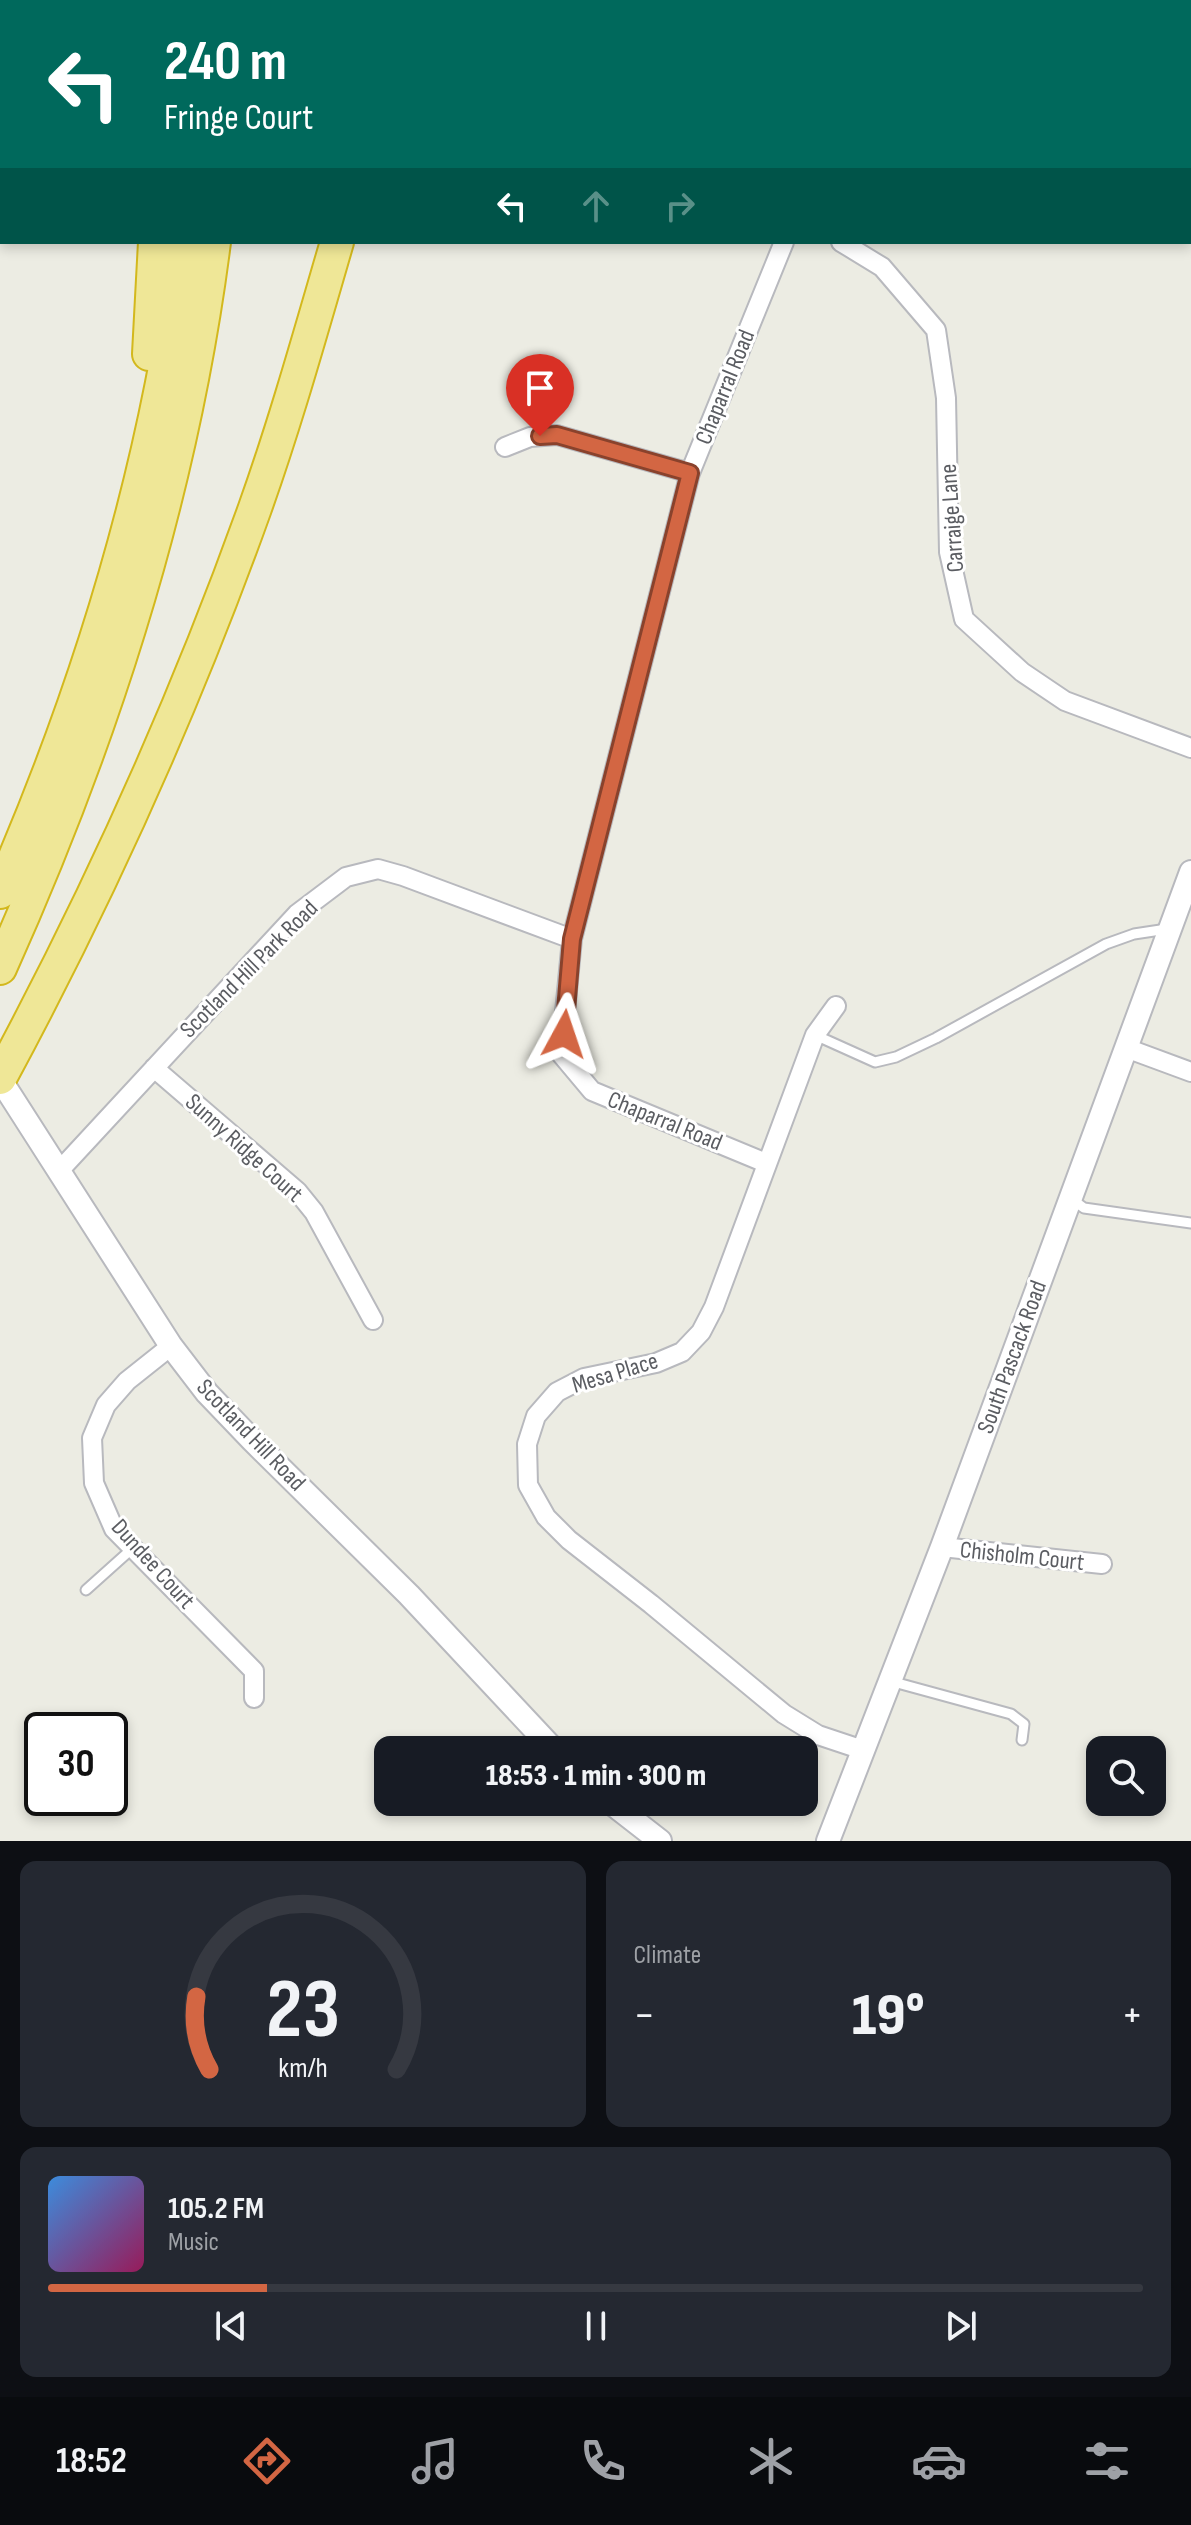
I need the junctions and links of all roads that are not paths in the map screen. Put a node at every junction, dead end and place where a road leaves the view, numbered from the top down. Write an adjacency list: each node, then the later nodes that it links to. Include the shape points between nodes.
1 (155, 244): 9 (highway, via 143,395)
2 (185, 244): 9 (highway, via 150,446)
3 (214, 244): 15 (highway, via 187,408 143,583 93,737)
4 (336, 244): 21 (highway, via 275,450 203,644 121,835)
5 (783, 244): 8 (street, Chaparral Road)
6 (844, 244): 10 (street, Carraige Lane, via 882,267 936,330 946,398 949,552 964,619 1022,672 1065,701)
7 (505, 447): 8 (street, via 530,437 557,435)
8 (690, 473): 14 (street, Chaparral Road)
9 (87, 671): 12 (highway)
10 (1191, 748)
11 (1191, 872): 13 (street, South Pascack Road)
12 (0, 892)
13 (1170, 928): 17 (lane, via 1106,944 896,1057 875,1062); 18 (street, South Pascack Road)
14 (572, 939): 19 (street, Scotland Hill Park Road, via 378,869 346,877 297,914); 22 (street, Chaparral Road, via 561,1054 573,1070 592,1091)
15 (0, 968)
16 (836, 1006): 17 (street, Mesa Place)
17 (815, 1035): 22 (street, Mesa Place)
18 (1126, 1048): 20 (street); 24 (street, South Pascack Road)
19 (154, 1068): 23 (street, Scotland Hill Park Road); 26 (street, Sunny Ridge Court, via 297,1191)
20 (1191, 1072)
21 (0, 1078): 23 (street, Scotland Hill Road)
22 (766, 1163): 36 (street, Mesa Place, via 701,1332 682,1352 656,1363 584,1378 557,1392 536,1416 527,1444 528,1485 546,1517 569,1540 784,1714 818,1735)
23 (59, 1171): 27 (street, Scotland Hill Road)
24 (1070, 1198): 25 (lane, via 1084,1208); 29 (street, South Pascack Road)
25 (1191, 1223)
26 (373, 1320)
27 (171, 1346): 28 (street, Dundee Court, via 106,1405 92,1438 94,1483 114,1529); 34 (street, Scotland Hill Road, via 207,1393)
28 (134, 1547): 31 (lane); 33 (street, Dundee Court, via 254,1671)
29 (942, 1547): 30 (street, Chisholm Court); 32 (street, South Pascack Road)
30 (1102, 1564)
31 (86, 1590)
32 (890, 1681): 35 (lane, via 1011,1714 1023,1720); 36 (street, South Pascack Road)
33 (254, 1698)
34 (541, 1736)
35 (1022, 1740)
36 (863, 1750): 39 (street, South Pascack Road)
37 (628, 1816): 38 (street)
38 (660, 1841)
39 (828, 1841)

